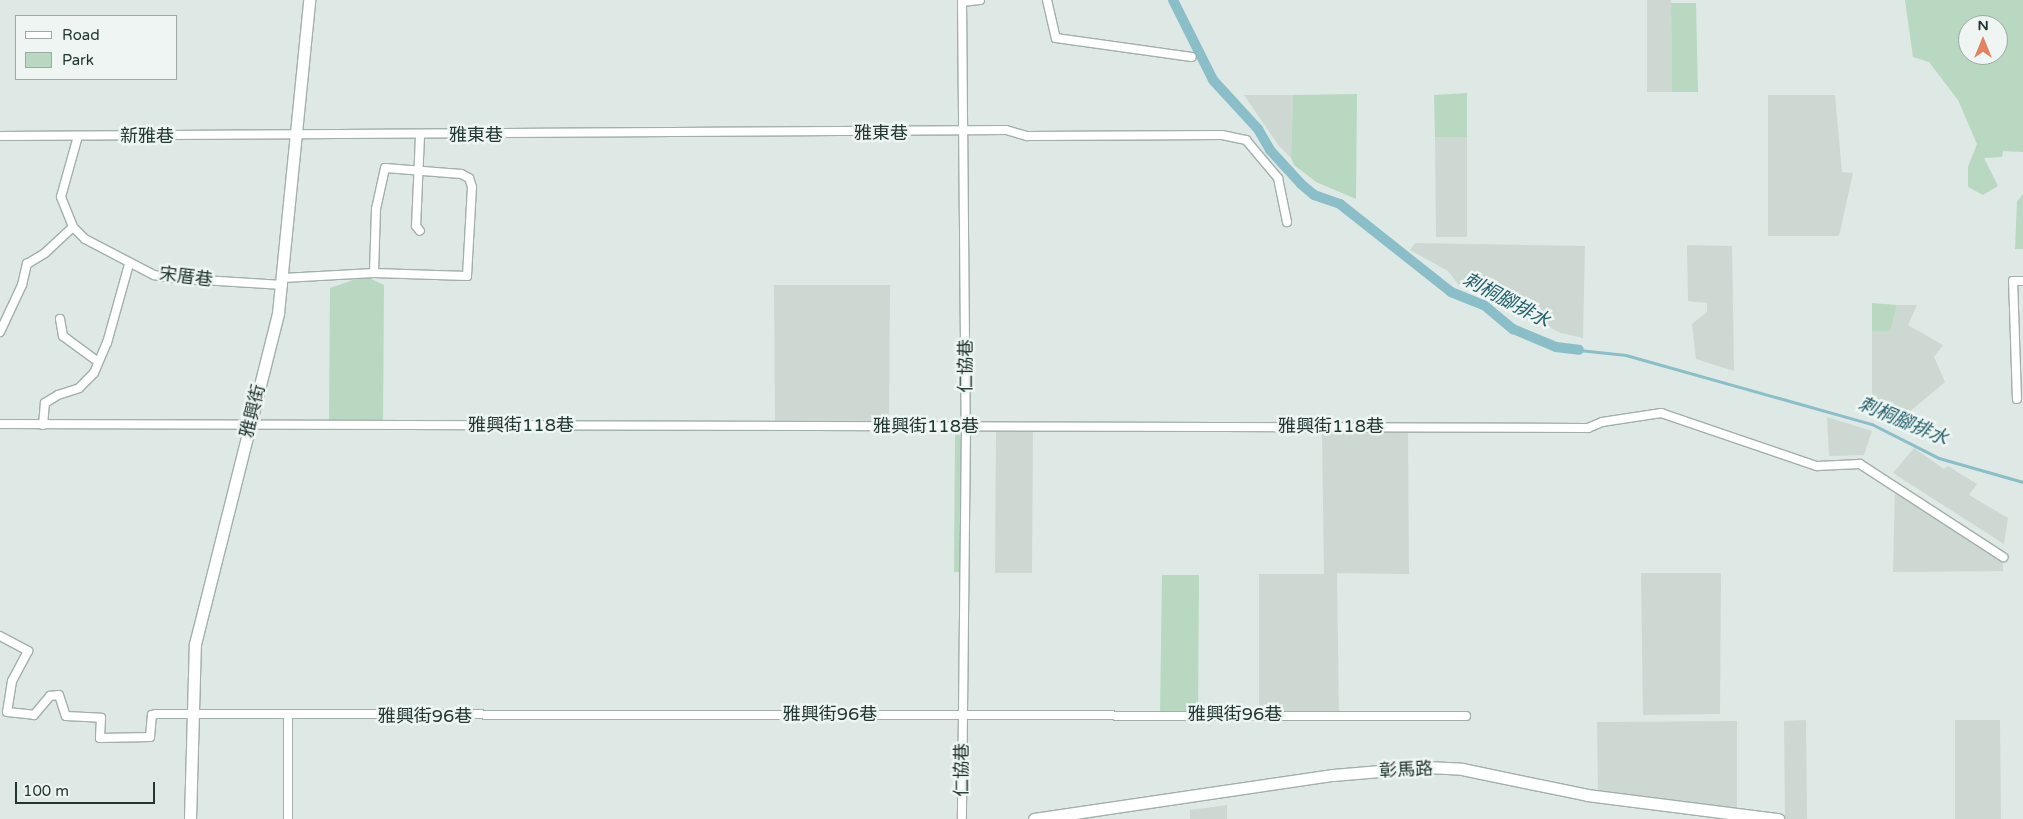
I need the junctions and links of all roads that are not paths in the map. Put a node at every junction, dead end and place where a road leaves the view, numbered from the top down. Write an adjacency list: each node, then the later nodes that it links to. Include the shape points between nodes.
1 (309, 0): 9 (street, 雅興街)
2 (980, 0): 4 (street, 仁協巷)
3 (1047, 0): 5 (street, via 1056,38)
4 (962, 1): 6 (street, 仁協巷)
5 (1192, 57)
6 (964, 132): 10 (street, 雅東巷); 12 (street, 雅東巷, via 1006,130 1027,136 1222,135 1246,140 1278,178); 26 (street, 仁協巷)
7 (0, 136): 8 (street, 新雅巷)
8 (78, 136): 9 (street, 新雅巷); 13 (street, 宋厝巷, via 60,191)
9 (294, 136): 10 (street, 雅東巷); 17 (street, 雅興街)
10 (420, 136): 11 (street)
11 (418, 170): 14 (street, via 416,226); 16 (street, via 385,168 376,209); 16 (street, via 461,174 471,182 470,273 468,276)
12 (1286, 222)
13 (73, 227): 15 (street, 宋厝巷, via 94,245); 20 (street, via 45,253 27,264 22,284)
14 (420, 230)
15 (129, 264): 17 (street, 宋厝巷, via 171,278); 21 (street, via 107,343)
16 (374, 273): 17 (street)
17 (283, 281): 24 (street, 雅興街)
18 (2023, 281): 22 (street, via 2013,281)
19 (60, 319): 21 (street, via 63,336)
20 (0, 332)
21 (97, 361): 25 (street, via 94,373 79,388 44,403)
22 (2017, 399)
23 (0, 424): 25 (street, 雅興街118巷)
24 (250, 424): 25 (street, 雅興街118巷); 26 (street, 雅興街118巷); 30 (street, 雅興街, via 196,644)
25 (43, 425)
26 (966, 426): 27 (street, 雅興街118巷, via 1588,428 1602,422 1661,412 1818,466 1860,464); 29 (street, 仁協巷)
27 (2003, 557)
28 (0, 636): 30 (street, 雅興街96巷, via 28,651 12,681 7,712 10,715 34,714 50,696 58,696 66,716 101,718 100,738 150,737 152,715)
29 (962, 714): 31 (street, 雅興街96巷); 32 (street, 雅興街96巷); 35 (street, 仁協巷)
30 (195, 715): 31 (street, 雅興街96巷); 33 (street, 雅興街)
31 (288, 715): 34 (street)
32 (1466, 716)
33 (190, 819)
34 (288, 819)
35 (962, 819)
36 (1034, 819): 37 (street, 彰馬路, via 1333,775 1427,767 1462,769 1587,795)
37 (1778, 819)

